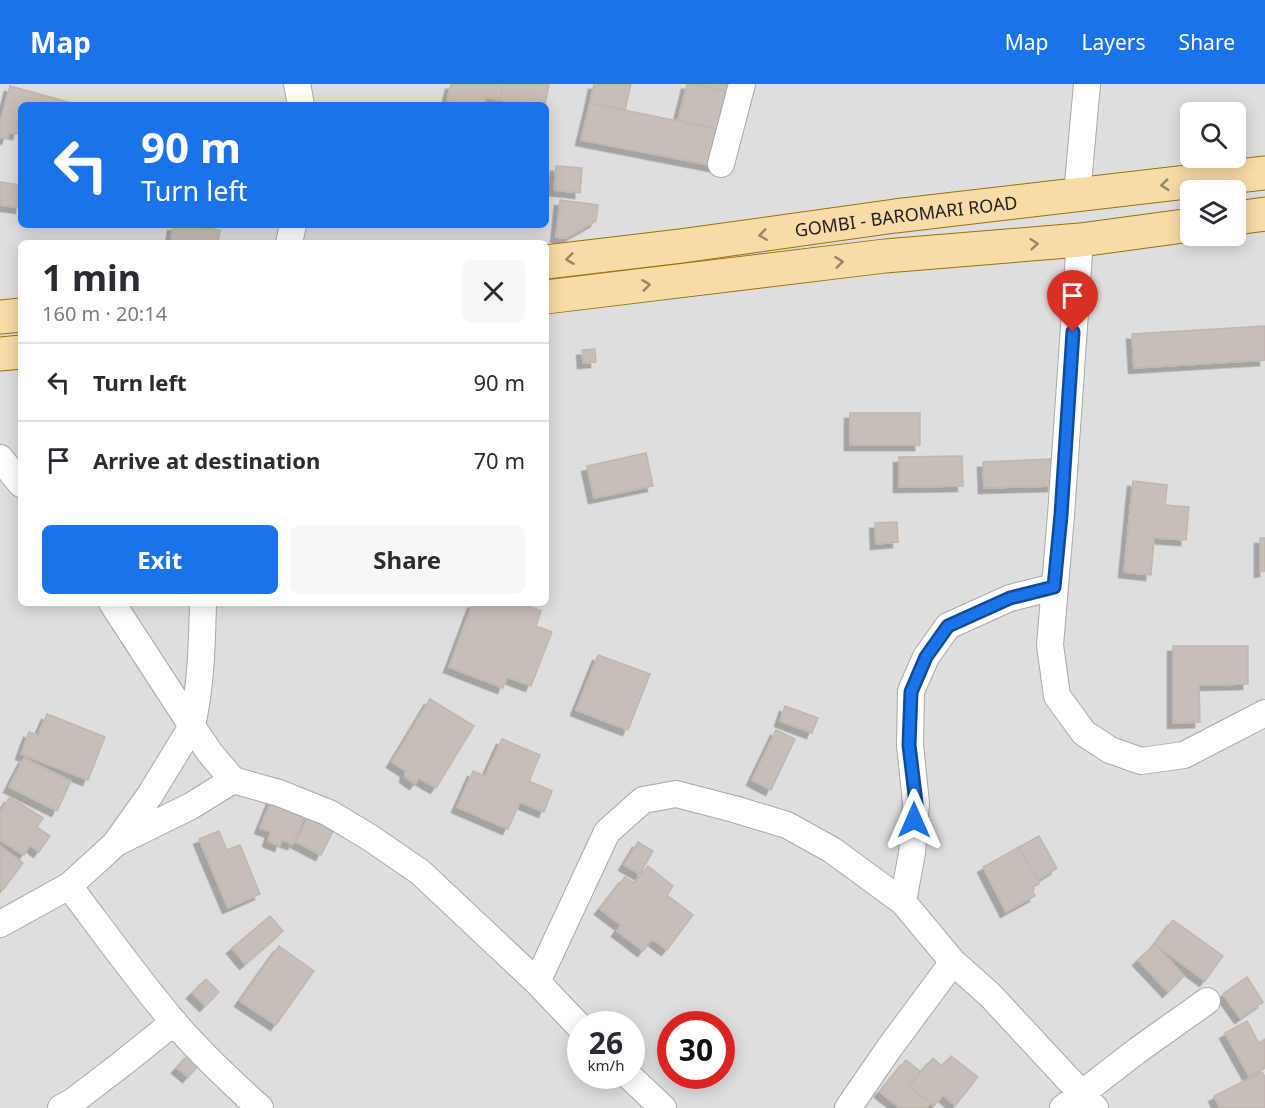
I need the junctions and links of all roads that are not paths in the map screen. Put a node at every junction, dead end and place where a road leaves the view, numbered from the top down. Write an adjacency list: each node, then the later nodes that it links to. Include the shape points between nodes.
1 (297, 84): 4 (street)
2 (742, 84): 5 (street)
3 (1087, 84): 7 (street)
4 (300, 102)
5 (721, 164)
6 (1265, 173): 7 (main road, GOMBI - BAROMARI ROAD, one-way to 7)
7 (1077, 195): 12 (main road, GOMBI - BAROMARI ROAD, one-way to 12)
8 (1265, 214): 9 (main road)
9 (1246, 217)
10 (1180, 226): 11 (main road, GOMBI - BAROMARI ROAD)
11 (1080, 240): 13 (main road, GOMBI - BAROMARI ROAD, one-way to 11, via 885,256); 20 (street)
12 (549, 262)
13 (549, 297)
14 (18, 315): 15 (main road)
15 (0, 317)
16 (18, 352): 17 (main road)
17 (0, 354)
18 (0, 458): 19 (street)
19 (18, 480)
20 (1054, 587): 23 (street, via 1050,645 1057,696 1084,732 1110,750 1141,761 1184,756); 28 (street, via 1010,598 948,626 926,657 911,692 909,745 916,803)
21 (114, 606): 24 (street)
22 (203, 606): 24 (street, via 197,705)
23 (1265, 713)
24 (192, 726): 25 (street); 26 (street)
25 (234, 780): 26 (street, via 191,807); 31 (street, via 329,813 369,837 420,872)
26 (115, 844): 27 (street)
27 (69, 886): 29 (street); 34 (street)
28 (903, 902): 30 (street); 31 (street, via 832,850 787,825 676,794 643,800 607,832)
29 (0, 924)
30 (952, 962): 36 (street, via 990,995); 40 (street)
31 (537, 982): 33 (street)
32 (1207, 1001): 36 (street, via 1138,1050)
33 (567, 1013)
34 (174, 1022): 37 (street); 38 (street)
35 (643, 1089): 39 (street)
36 (1080, 1103)
37 (61, 1108)
38 (260, 1108)
39 (663, 1108)
40 (848, 1108)

